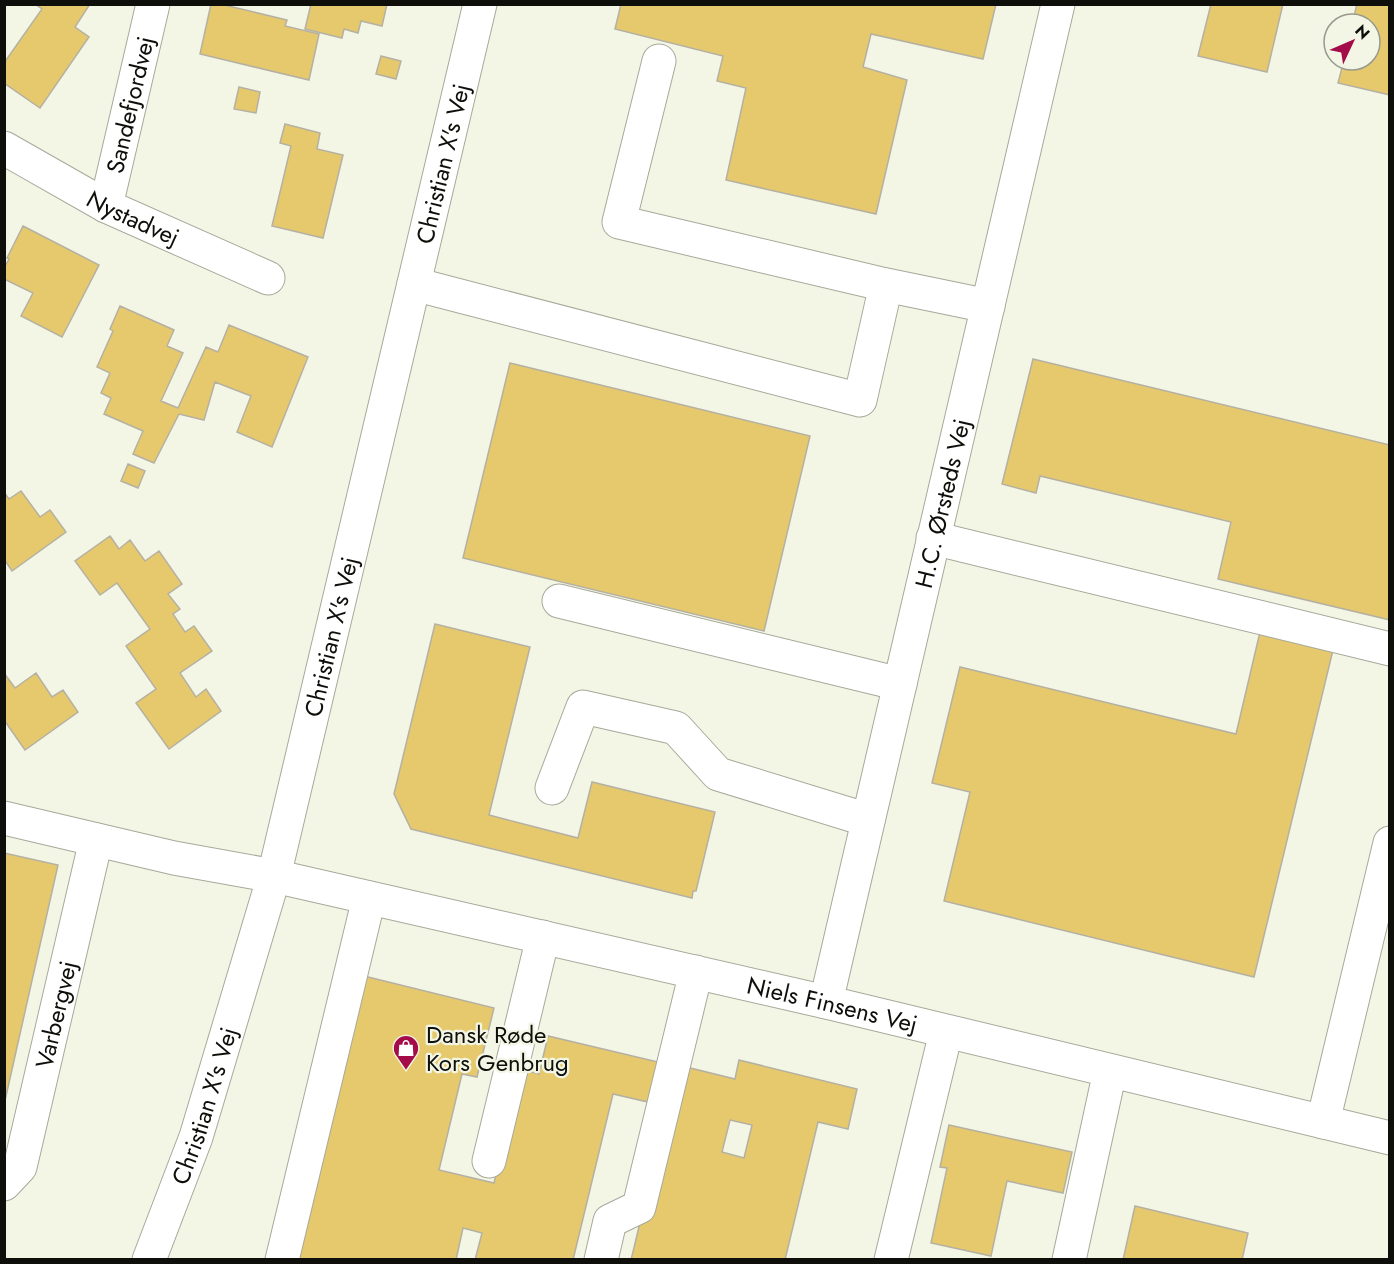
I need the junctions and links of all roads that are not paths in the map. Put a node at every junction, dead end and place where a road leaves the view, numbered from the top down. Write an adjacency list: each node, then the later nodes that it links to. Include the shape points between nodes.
1 (153, 4): 6 (street, Sandefjordvej)
2 (480, 4): 8 (street, Christian X's Vej)
3 (1058, 4): 10 (street, H.C. Ørsteds Vej)
4 (659, 61): 9 (street, via 620,222)
5 (4, 148): 6 (street, Nystadvej)
6 (106, 206): 7 (street, Nystadvej)
7 (268, 278)
8 (414, 284): 9 (street, via 860,400); 20 (street, Christian X's Vej)
9 (886, 285): 10 (street)
10 (988, 306): 11 (street, H.C. Ørsteds Vej)
11 (933, 538): 13 (street); 14 (street, H.C. Ørsteds Vej)
12 (560, 601): 14 (street)
13 (1389, 649)
14 (900, 684): 17 (street, H.C. Ørsteds Vej)
15 (552, 788): 17 (street, via 583,707 676,728 718,774)
16 (4, 818): 18 (street)
17 (868, 820): 24 (street, H.C. Ørsteds Vej)
18 (96, 840): 20 (street); 30 (street, Varbergvej, via 20,1167)
19 (1389, 843): 27 (street)
20 (274, 876): 21 (street, Niels Finsens Vej); 31 (street, Christian X's Vej, via 196,1137)
21 (369, 898): 22 (street, Niels Finsens Vej); 32 (street)
22 (543, 938): 23 (street, Niels Finsens Vej); 29 (street)
23 (696, 972): 24 (street, Niels Finsens Vej); 33 (street, via 639,1207 610,1221)
24 (826, 1002): 25 (street, Niels Finsens Vej)
25 (946, 1032): 26 (street, Niels Finsens Vej); 34 (street)
26 (1110, 1071): 27 (street, Niels Finsens Vej); 35 (street)
27 (1323, 1122): 28 (street, Niels Finsens Vej)
28 (1389, 1138)
29 (489, 1161)
30 (4, 1184)
31 (149, 1260)
32 (282, 1260)
33 (601, 1260)
34 (891, 1260)
35 (1069, 1260)

